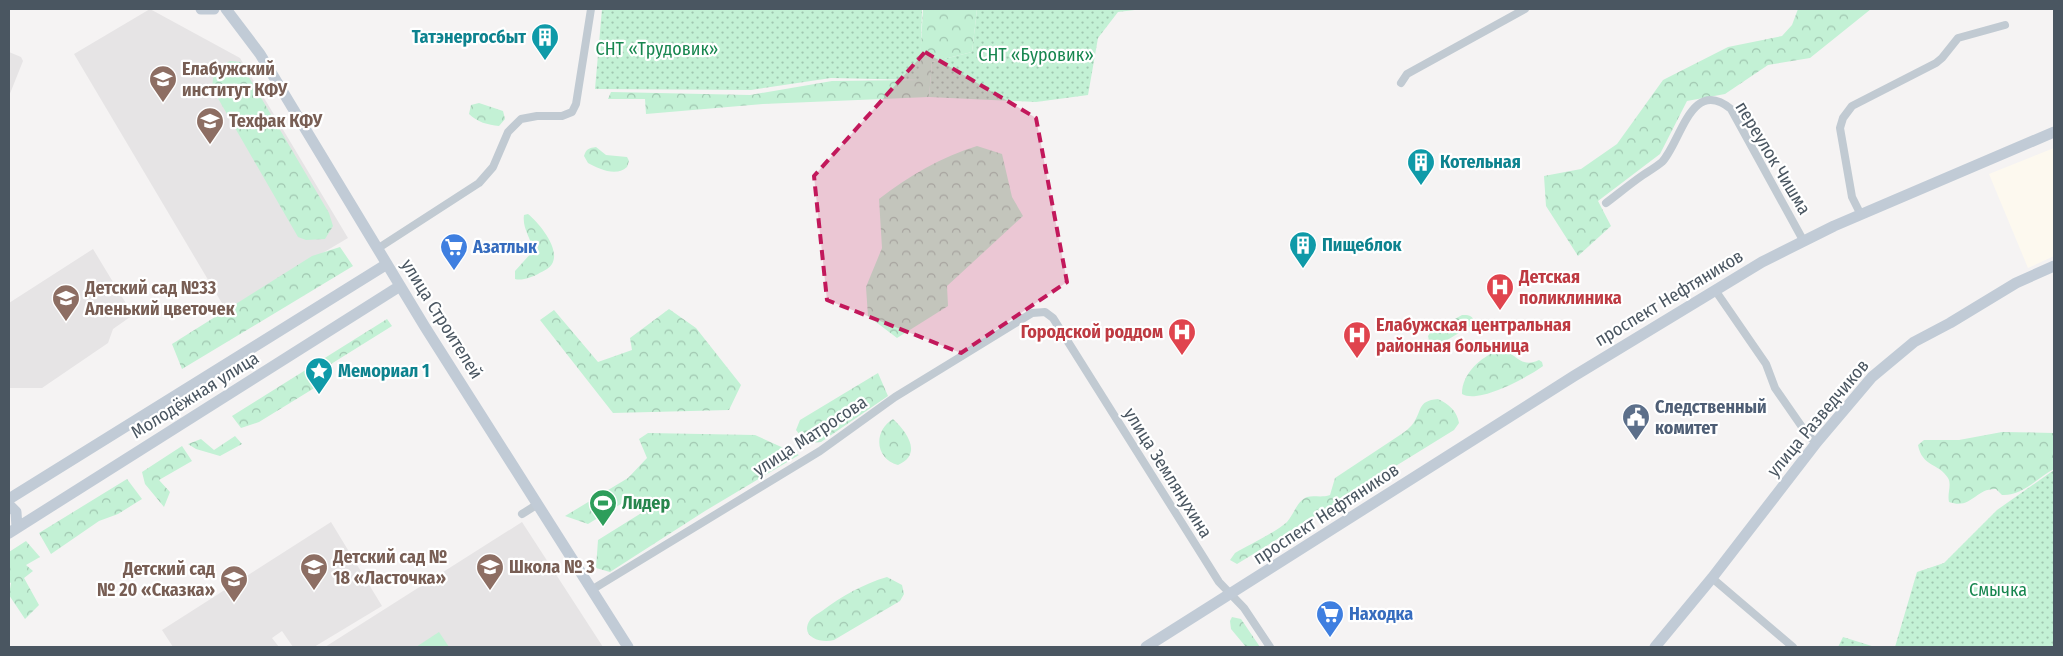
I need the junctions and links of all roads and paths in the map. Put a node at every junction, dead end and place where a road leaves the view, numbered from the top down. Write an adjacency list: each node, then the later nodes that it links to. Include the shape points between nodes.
1 (201, 9): 2 (street)
2 (214, 9)
3 (226, 9): 12 (street, улица Строителей, via 260,54)
4 (591, 9): 12 (street, via 572,112 568,115 528,116 514,125 505,137 494,167 479,184)
5 (1526, 9): 7 (street, via 1407,74)
6 (2006, 25): 10 (street, via 1958,38 1936,63 1846,112 1840,128 1852,197)
7 (1401, 83)
8 (2054, 132): 10 (street, проспект Нефтяников)
9 (1606, 203): 11 (street, переулок Чишма, via 1661,162 1693,108 1705,102 1720,102 1731,109)
10 (1861, 215): 11 (street, проспект Нефтяников)
11 (1803, 240): 16 (street, проспект Нефтяников)
12 (377, 249): 13 (street, улица Строителей)
13 (387, 264): 15 (street, улица Строителей); 19 (street, Молодёжная улица)
14 (2054, 266): 18 (street, улица Разведчиков, via 2016,283 1914,342 1872,376)
15 (400, 286): 20 (street, улица Строителей); 23 (street, Молодёжная улица)
16 (1715, 290): 18 (street, via 1766,364 1775,388 1809,437); 26 (street, проспект Нефтяников)
17 (1045, 312): 25 (street, улица Матросова, via 1032,313 966,352 895,397 820,451); 26 (street, улица Землянухина, via 1062,331 1219,582)
18 (1817, 442): 24 (street, улица Разведчиков)
19 (9, 499)
20 (538, 504): 22 (street); 25 (street, улица Строителей)
21 (9, 505): 23 (street, via 16,512)
22 (522, 514)
23 (13, 531)
24 (1712, 578): 30 (street, улица Разведчиков); 31 (street)
25 (593, 589): 27 (street, улица Строителей)
26 (1232, 594): 28 (street, проспект Нефтяников); 29 (street, улица Землянухина)
27 (628, 647)
28 (1146, 647)
29 (1270, 647)
30 (1655, 647)
31 (1792, 647)

